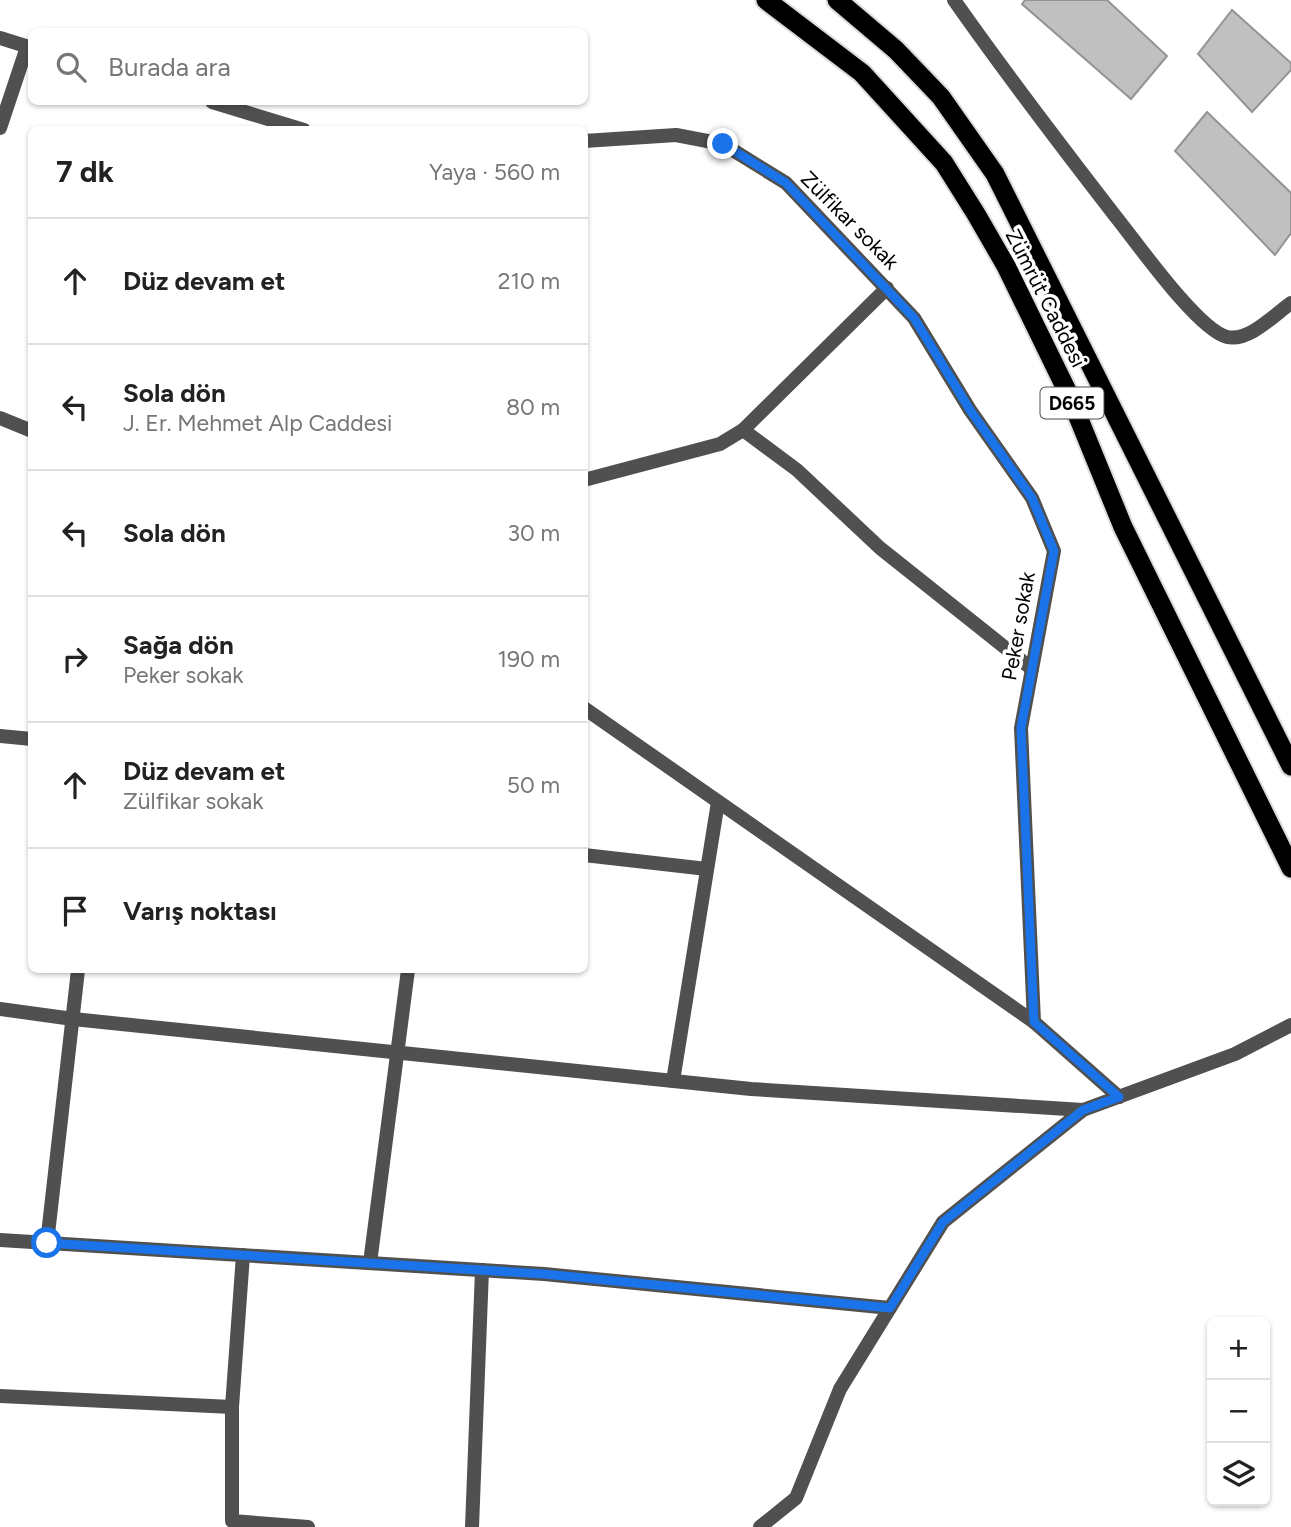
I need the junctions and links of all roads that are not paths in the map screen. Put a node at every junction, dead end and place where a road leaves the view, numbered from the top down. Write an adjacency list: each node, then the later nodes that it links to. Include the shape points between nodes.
1 (766, 0): 24 (highway, Zümrüt Caddesi / D665, via 862,73 944,163 976,214 1070,397 1123,527)
2 (837, 0): 21 (highway, D665, via 896,50 941,97 995,174)
3 (954, 0): 12 (street, via 1019,92 1205,324 1226,337 1244,336)
4 (0, 38): 5 (street)
5 (28, 47)
6 (28, 50): 9 (street)
7 (222, 105): 8 (street)
8 (291, 126)
9 (0, 128)
10 (588, 140): 11 (street, Zülfikar sokak, via 676,135 723,144 786,183)
11 (887, 288): 15 (street); 17 (street, Peker sokak, via 914,318 970,410 1032,498 1054,551)
12 (1291, 303)
13 (0, 418): 14 (street)
14 (28, 429)
15 (743, 430): 16 (street, via 720,444); 17 (street, via 797,470 880,548)
16 (588, 479)
17 (1031, 669): 30 (street, Peker sokak, via 1021,728)
18 (588, 711): 22 (street)
19 (0, 736): 20 (street)
20 (28, 739)
21 (1291, 766)
22 (719, 802): 25 (street); 30 (street)
23 (588, 855): 25 (street)
24 (1291, 868)
25 (707, 869): 33 (street)
26 (78, 973): 29 (street)
27 (408, 973): 32 (street)
28 (0, 1009): 29 (street)
29 (73, 1019): 32 (street); 37 (street)
30 (1034, 1022): 34 (street)
31 (1291, 1025): 34 (street, via 1236,1054)
32 (398, 1053): 33 (street); 39 (street)
33 (673, 1081): 35 (street)
34 (1119, 1097): 35 (street)
35 (1083, 1110): 41 (street, via 943,1222)
36 (0, 1240): 37 (street)
37 (47, 1243): 38 (street)
38 (243, 1255): 39 (street); 43 (street)
39 (370, 1263): 40 (street)
40 (482, 1270): 41 (street); 46 (street)
41 (890, 1308): 47 (street, via 840,1389 796,1498)
42 (0, 1396): 43 (street)
43 (232, 1407): 44 (street)
44 (232, 1524): 45 (street)
45 (308, 1527)
46 (472, 1527)
47 (760, 1527)

